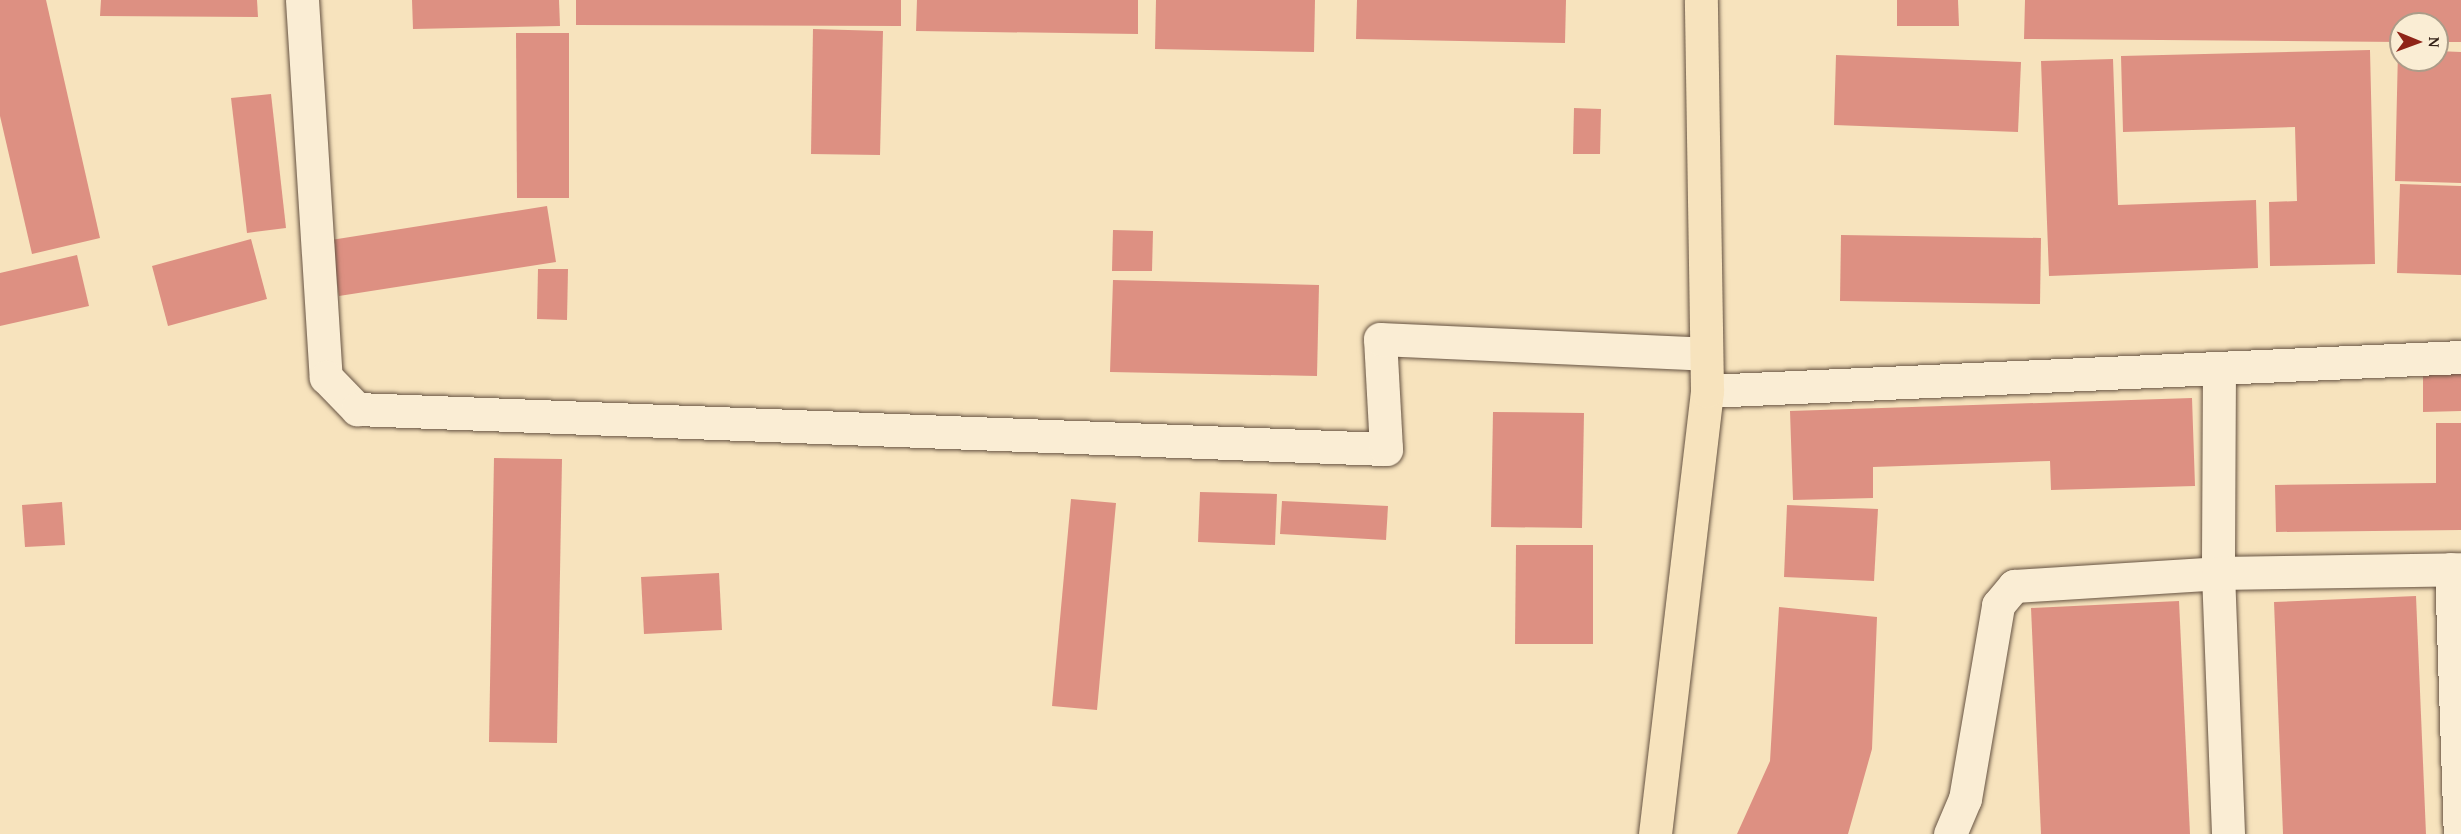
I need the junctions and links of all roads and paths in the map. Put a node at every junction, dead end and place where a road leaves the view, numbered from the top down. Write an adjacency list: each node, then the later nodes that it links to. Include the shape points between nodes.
1 (302, 0): 3 (street, via 326,377 357,409 1386,449 1380,339)
2 (1701, 0): 3 (main road)
3 (1706, 354): 6 (main road)
4 (2461, 357): 5 (street)
5 (2219, 368): 6 (street); 8 (street)
6 (1707, 391): 10 (main road)
7 (2456, 569): 8 (street); 14 (street)
8 (2218, 573): 9 (street, via 2014,586 1998,605); 13 (street)
9 (1965, 799): 11 (street); 12 (street)
10 (1655, 834)
11 (1950, 834)
12 (1976, 834)
13 (2228, 834)
14 (2460, 834)

